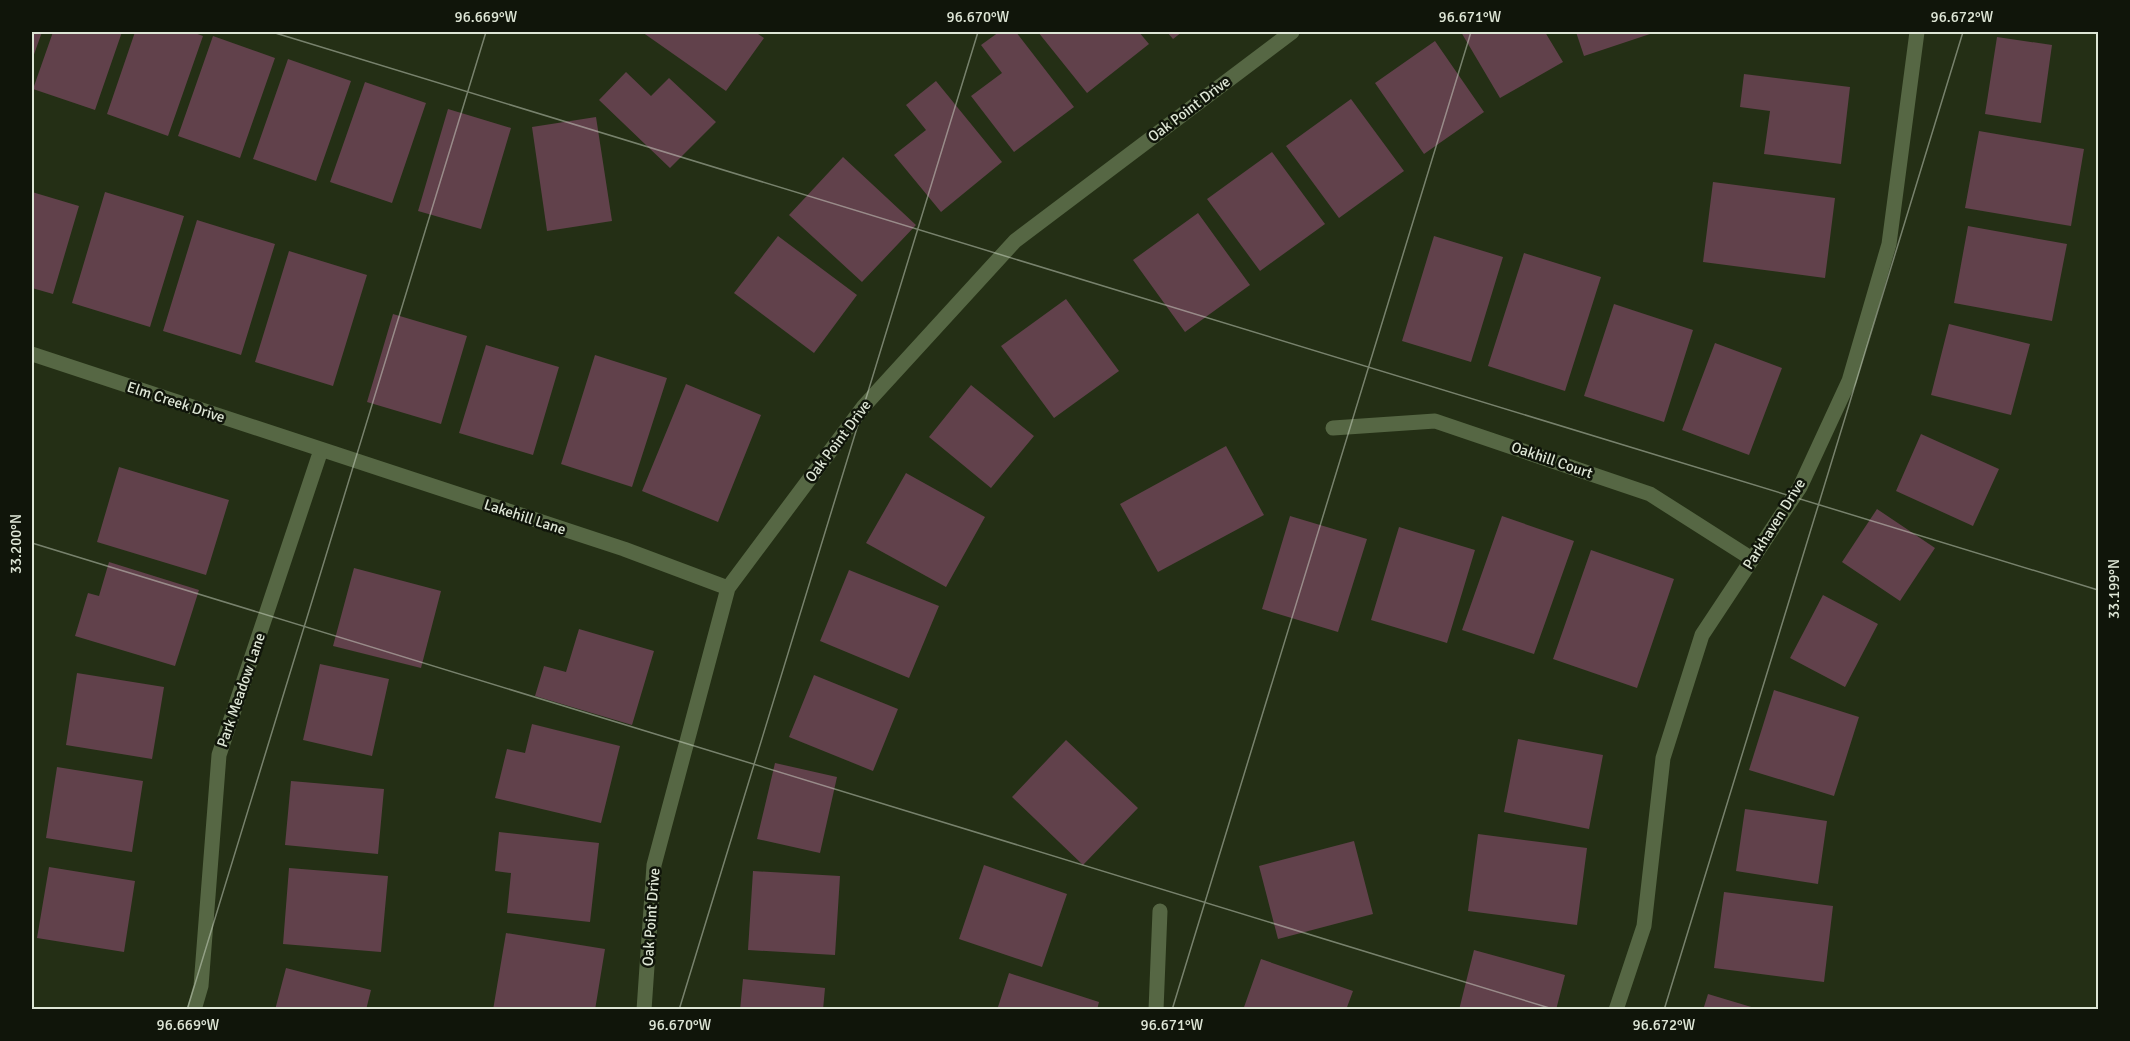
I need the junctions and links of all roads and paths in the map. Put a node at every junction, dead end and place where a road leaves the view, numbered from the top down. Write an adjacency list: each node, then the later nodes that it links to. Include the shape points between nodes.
1 (1292, 32): 7 (street, Oak Point Drive, via 1015,242 864,406)
2 (1917, 32): 6 (street, Parkhaven Drive, via 1889,244 1849,381 1800,487)
3 (32, 354): 5 (street, Elm Creek Drive)
4 (1333, 428): 6 (street, Oakhill Court, via 1435,421 1650,494)
5 (321, 450): 7 (street, Lakehill Lane, via 624,549); 9 (street, Park Meadow Lane, via 219,755 201,986)
6 (1752, 560): 12 (street, Parkhaven Drive, via 1702,635 1664,758 1644,926)
7 (728, 588): 10 (street, Oak Point Drive, via 654,865)
8 (1160, 911): 11 (street)
9 (194, 1010)
10 (644, 1010)
11 (1156, 1010)
12 (1616, 1010)

